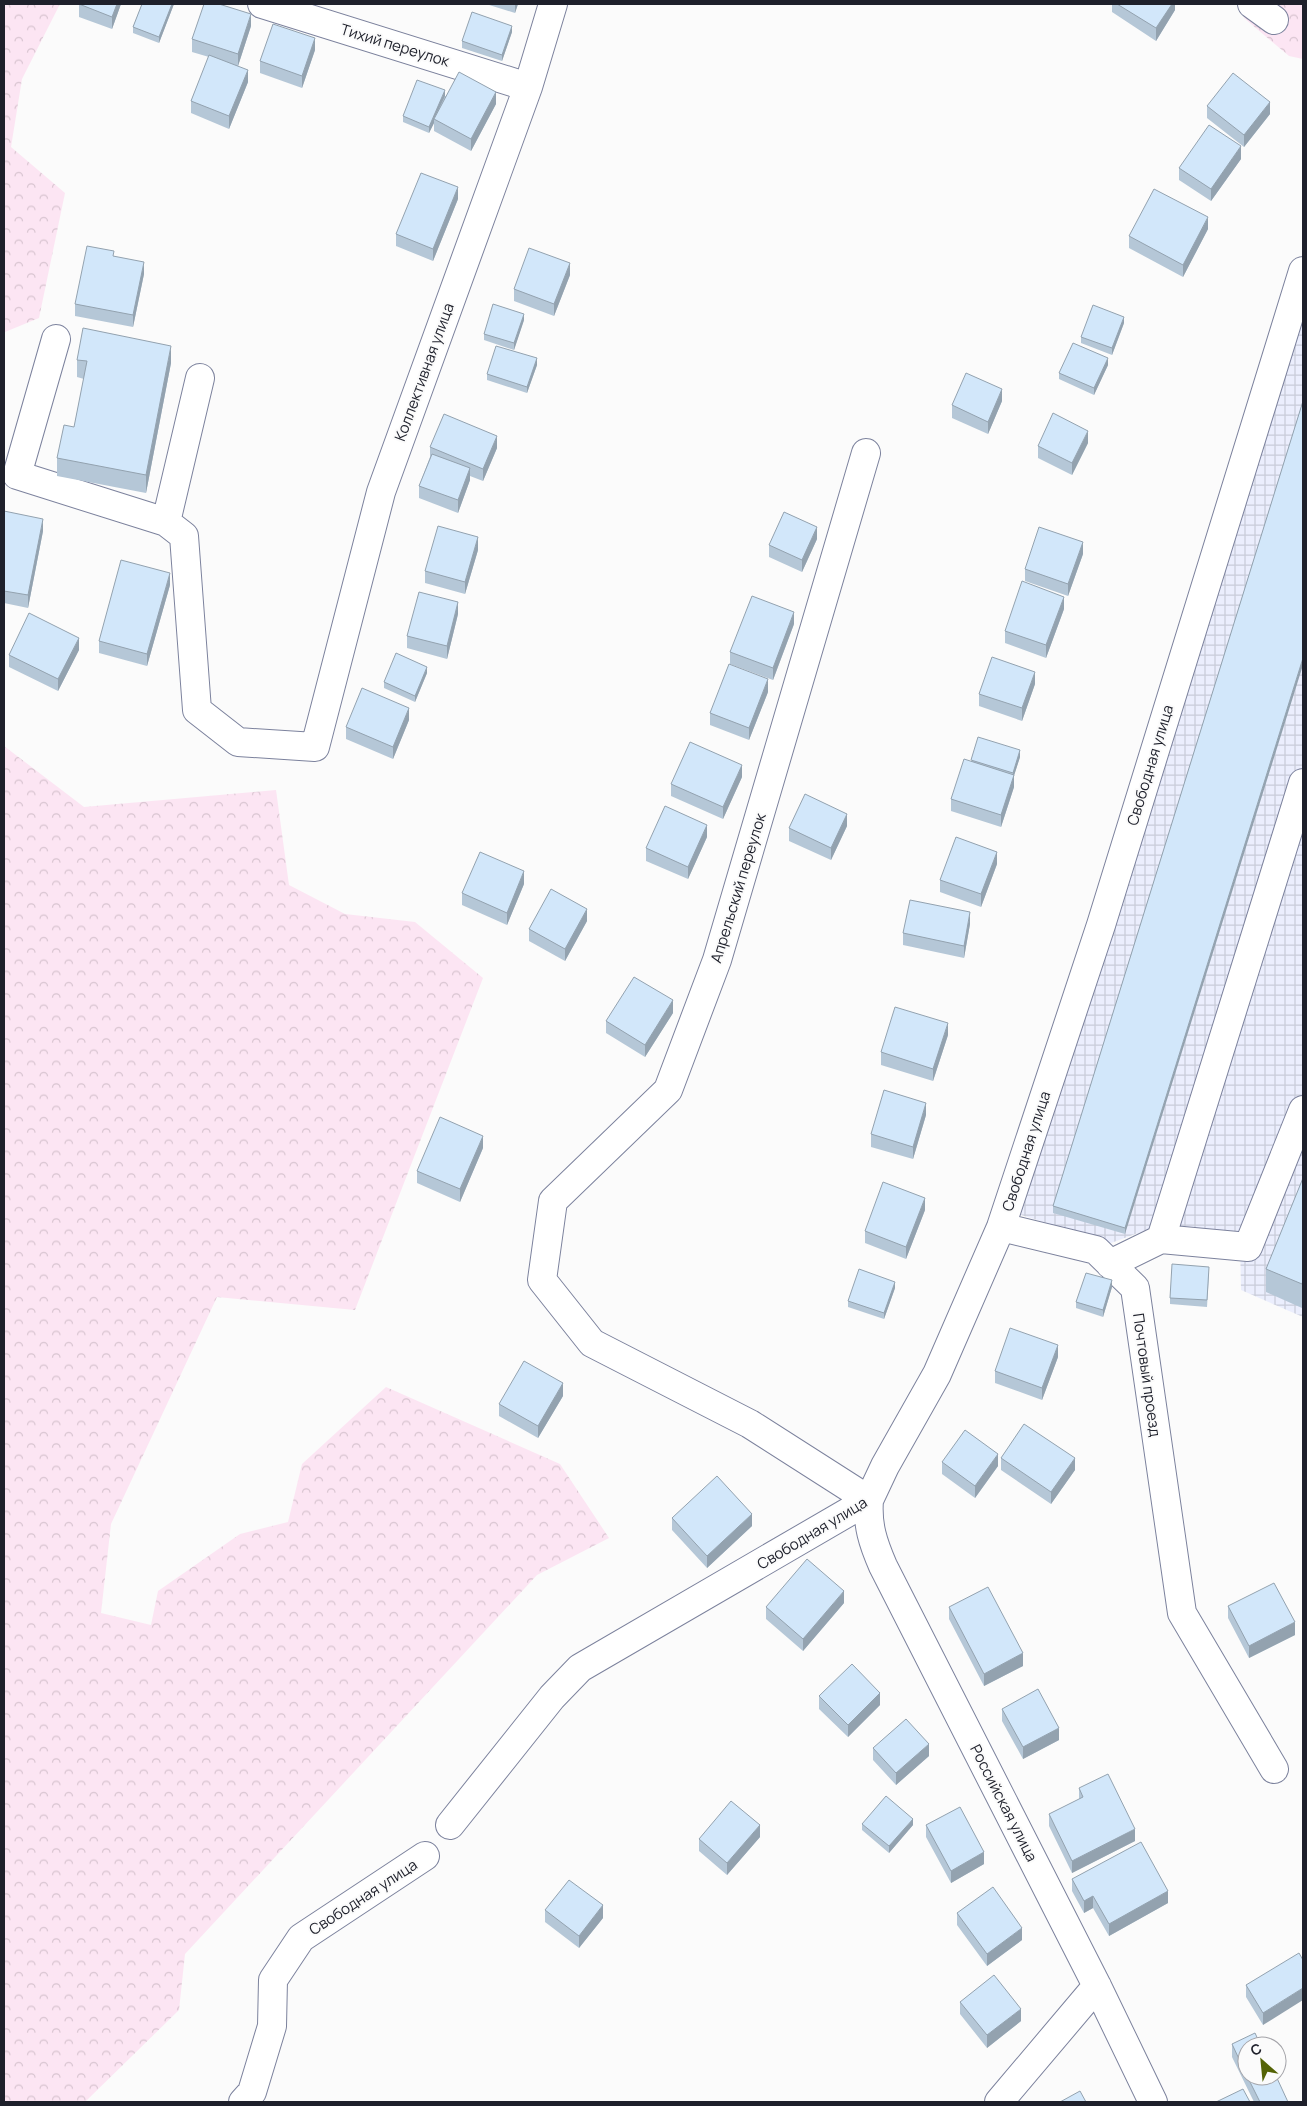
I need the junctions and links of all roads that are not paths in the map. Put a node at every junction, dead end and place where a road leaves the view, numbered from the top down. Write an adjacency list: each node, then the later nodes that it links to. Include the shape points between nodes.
1 (262, 4): 5 (street, Тихий переулок)
2 (553, 4): 5 (street, Коллективная улица)
3 (1252, 4): 4 (street)
4 (1274, 20)
5 (528, 86): 10 (street, Коллективная улица, via 381,492 315,747 238,742 197,710 184,536)
6 (1303, 271): 13 (street, Свободная улица, via 1101,925)
7 (56, 339): 10 (street, via 17,475)
8 (200, 378): 10 (street)
9 (866, 453): 16 (street, Апрельский переулок, via 717,960 668,1090 553,1201 542,1280 592,1343 750,1424)
10 (166, 522)
11 (1302, 794): 14 (street)
12 (1303, 1110): 14 (street, via 1248,1247)
13 (1001, 1227): 15 (street, Почтовый проезд, via 1096,1250); 16 (street, Свободная улица, via 937,1374)
14 (1161, 1238): 15 (street)
15 (1110, 1264): 17 (street, Почтовый проезд, via 1135,1288 1182,1613)
16 (870, 1500): 18 (street, Свободная улица, via 580,1668 552,1697); 20 (street, Российская улица, via 871,1540 883,1566)
17 (1274, 1769)
18 (450, 1824)
19 (425, 1856): 21 (street, Свободная улица, via 301,1938 273,1980 272,2026 252,2092)
20 (1097, 1986): 22 (street); 23 (street, Российская улица)
21 (243, 2102)
22 (998, 2102)
23 (1153, 2102)

